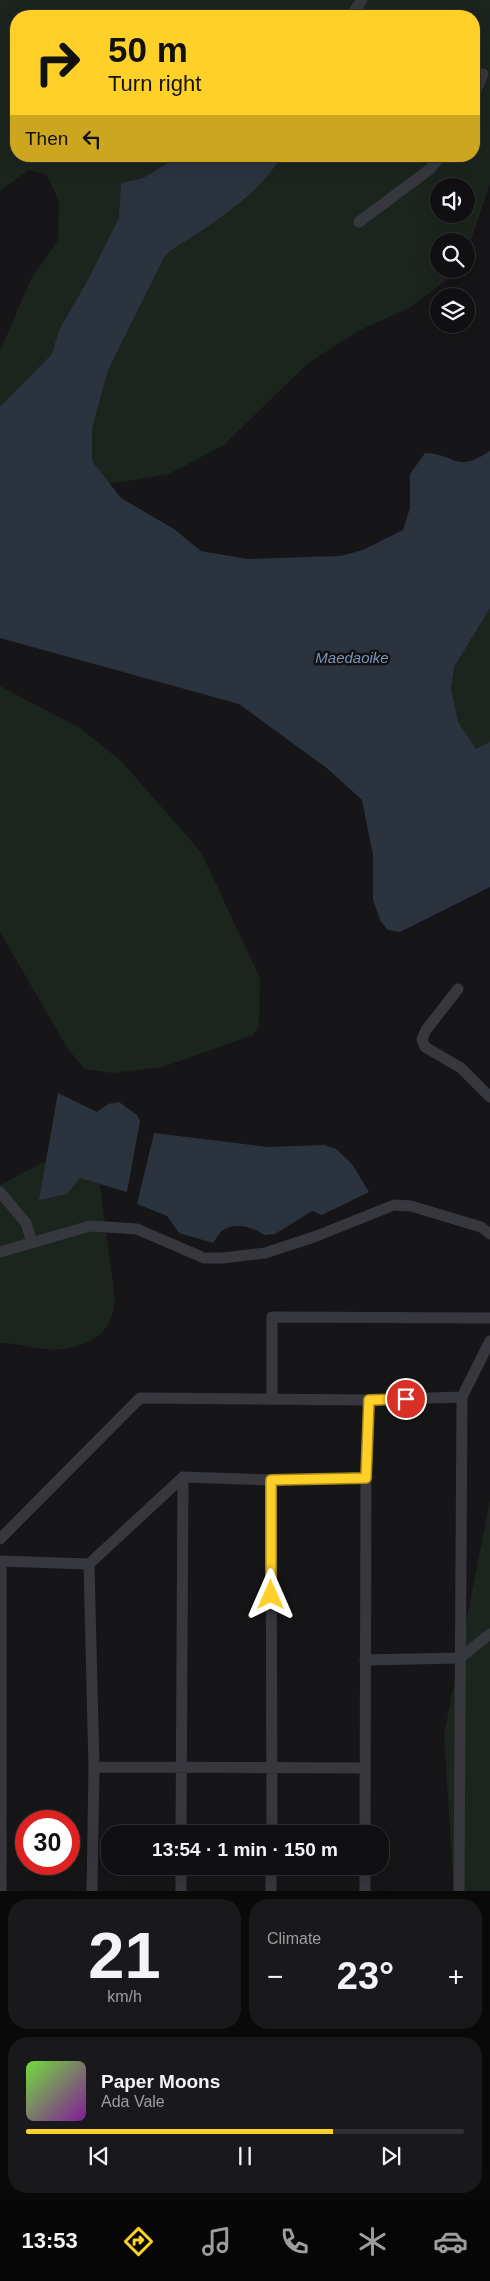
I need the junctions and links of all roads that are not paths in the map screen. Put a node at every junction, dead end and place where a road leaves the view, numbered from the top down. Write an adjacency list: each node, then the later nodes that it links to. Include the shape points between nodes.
1 (436, 162): 2 (street)
2 (359, 222)
3 (458, 989): 4 (street, via 422,1039 425,1047 461,1068)
4 (490, 1097)
5 (0, 1192): 7 (street, via 26,1223)
6 (490, 1234): 7 (street, via 482,1227 411,1206 394,1205 265,1253 223,1258 204,1258 137,1229 90,1226)
7 (32, 1242): 8 (street)
8 (0, 1252)
9 (490, 1318): 12 (street, via 272,1318)
10 (490, 1341): 11 (street)
11 (462, 1397): 13 (street); 21 (street)
12 (272, 1399): 13 (street); 17 (street, via 140,1398)
13 (369, 1400): 15 (street)
14 (183, 1477): 16 (street); 19 (street); 24 (street)
15 (366, 1478): 16 (street); 22 (street)
16 (271, 1480): 25 (street)
17 (0, 1539)
18 (1, 1562): 19 (street); 33 (street)
19 (89, 1564): 23 (street)
20 (490, 1634): 21 (street)
21 (460, 1658): 22 (street); 38 (street)
22 (364, 1660): 26 (street)
23 (94, 1767): 24 (street); 34 (street)
24 (181, 1767): 25 (street); 27 (street)
25 (272, 1767): 26 (street); 28 (street)
26 (364, 1768): 29 (street)
27 (181, 1825)
28 (272, 1825)
29 (364, 1825)
30 (181, 1875): 35 (street)
31 (271, 1875): 36 (street)
32 (365, 1875): 37 (street)
33 (1, 1891)
34 (92, 1891)
35 (180, 1891)
36 (271, 1891)
37 (365, 1891)
38 (459, 1891)

